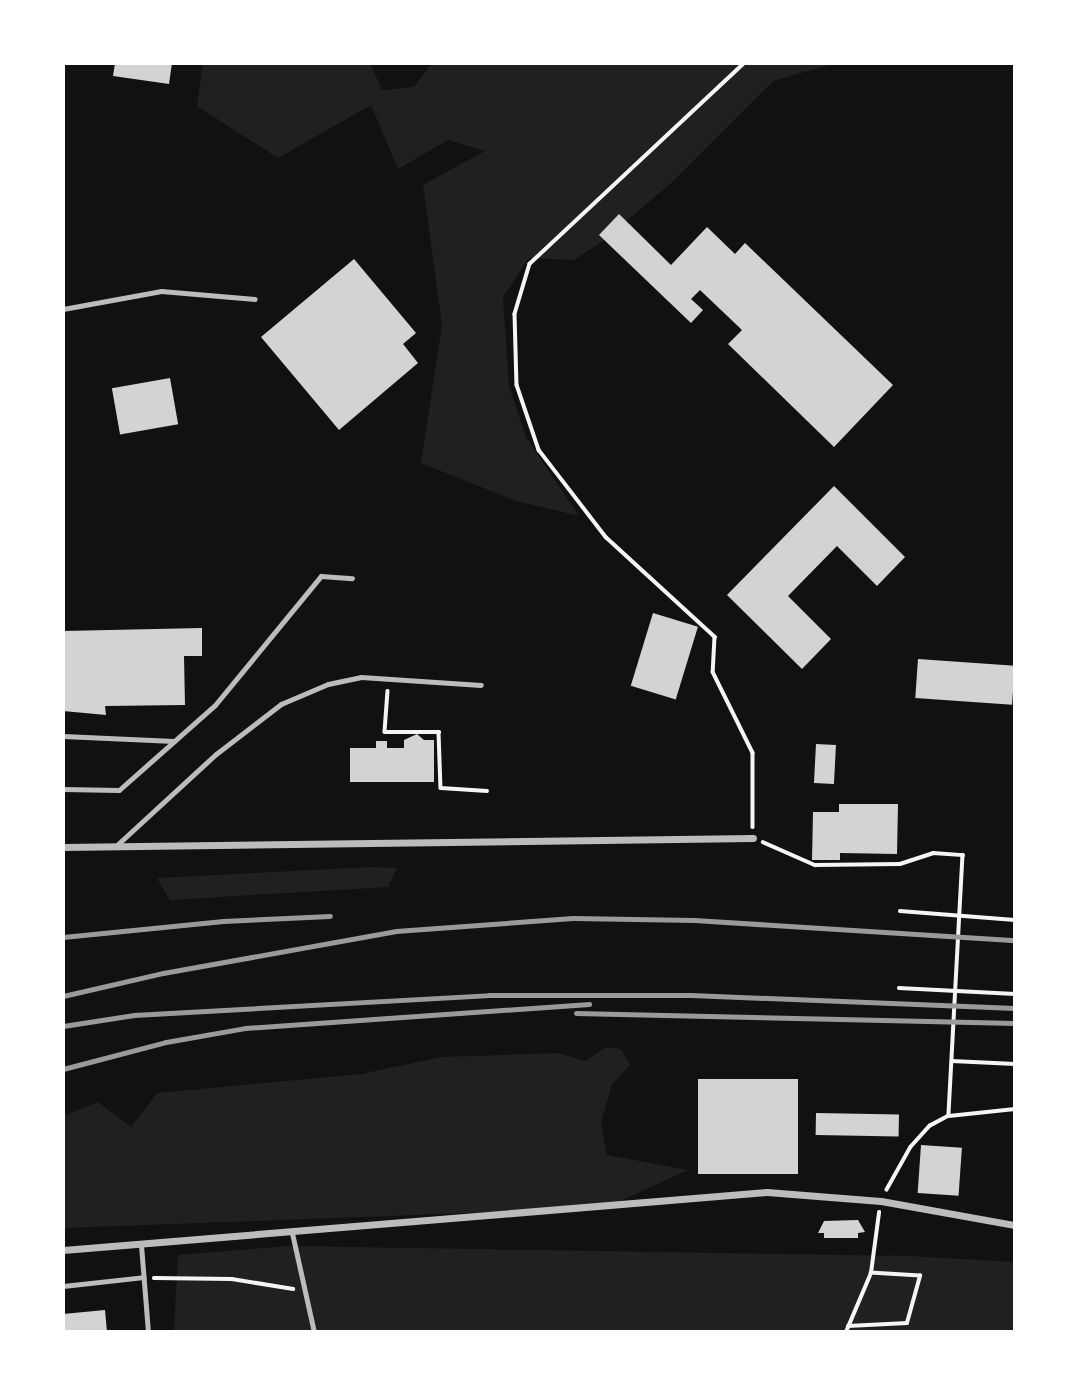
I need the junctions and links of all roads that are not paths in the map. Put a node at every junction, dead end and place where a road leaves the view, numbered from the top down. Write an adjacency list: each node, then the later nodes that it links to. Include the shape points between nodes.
1 (255, 299): 2 (lane, via 161,291)
2 (63, 309)
3 (352, 578): 6 (lane, via 321,576 215,705)
4 (481, 685): 9 (lane, via 361,677 328,684 281,704 216,754)
5 (63, 736): 6 (lane)
6 (174, 741): 7 (lane, via 119,790)
7 (63, 789)
8 (753, 838): 9 (street)
9 (118, 844): 10 (street)
10 (63, 848)
11 (1015, 1225): 12 (street, via 881,1201 767,1192)
12 (292, 1233): 13 (street); 18 (lane)
13 (141, 1245): 14 (street); 15 (lane)
14 (63, 1250)
15 (144, 1278): 16 (lane); 17 (lane)
16 (63, 1286)
17 (148, 1332)
18 (314, 1332)

